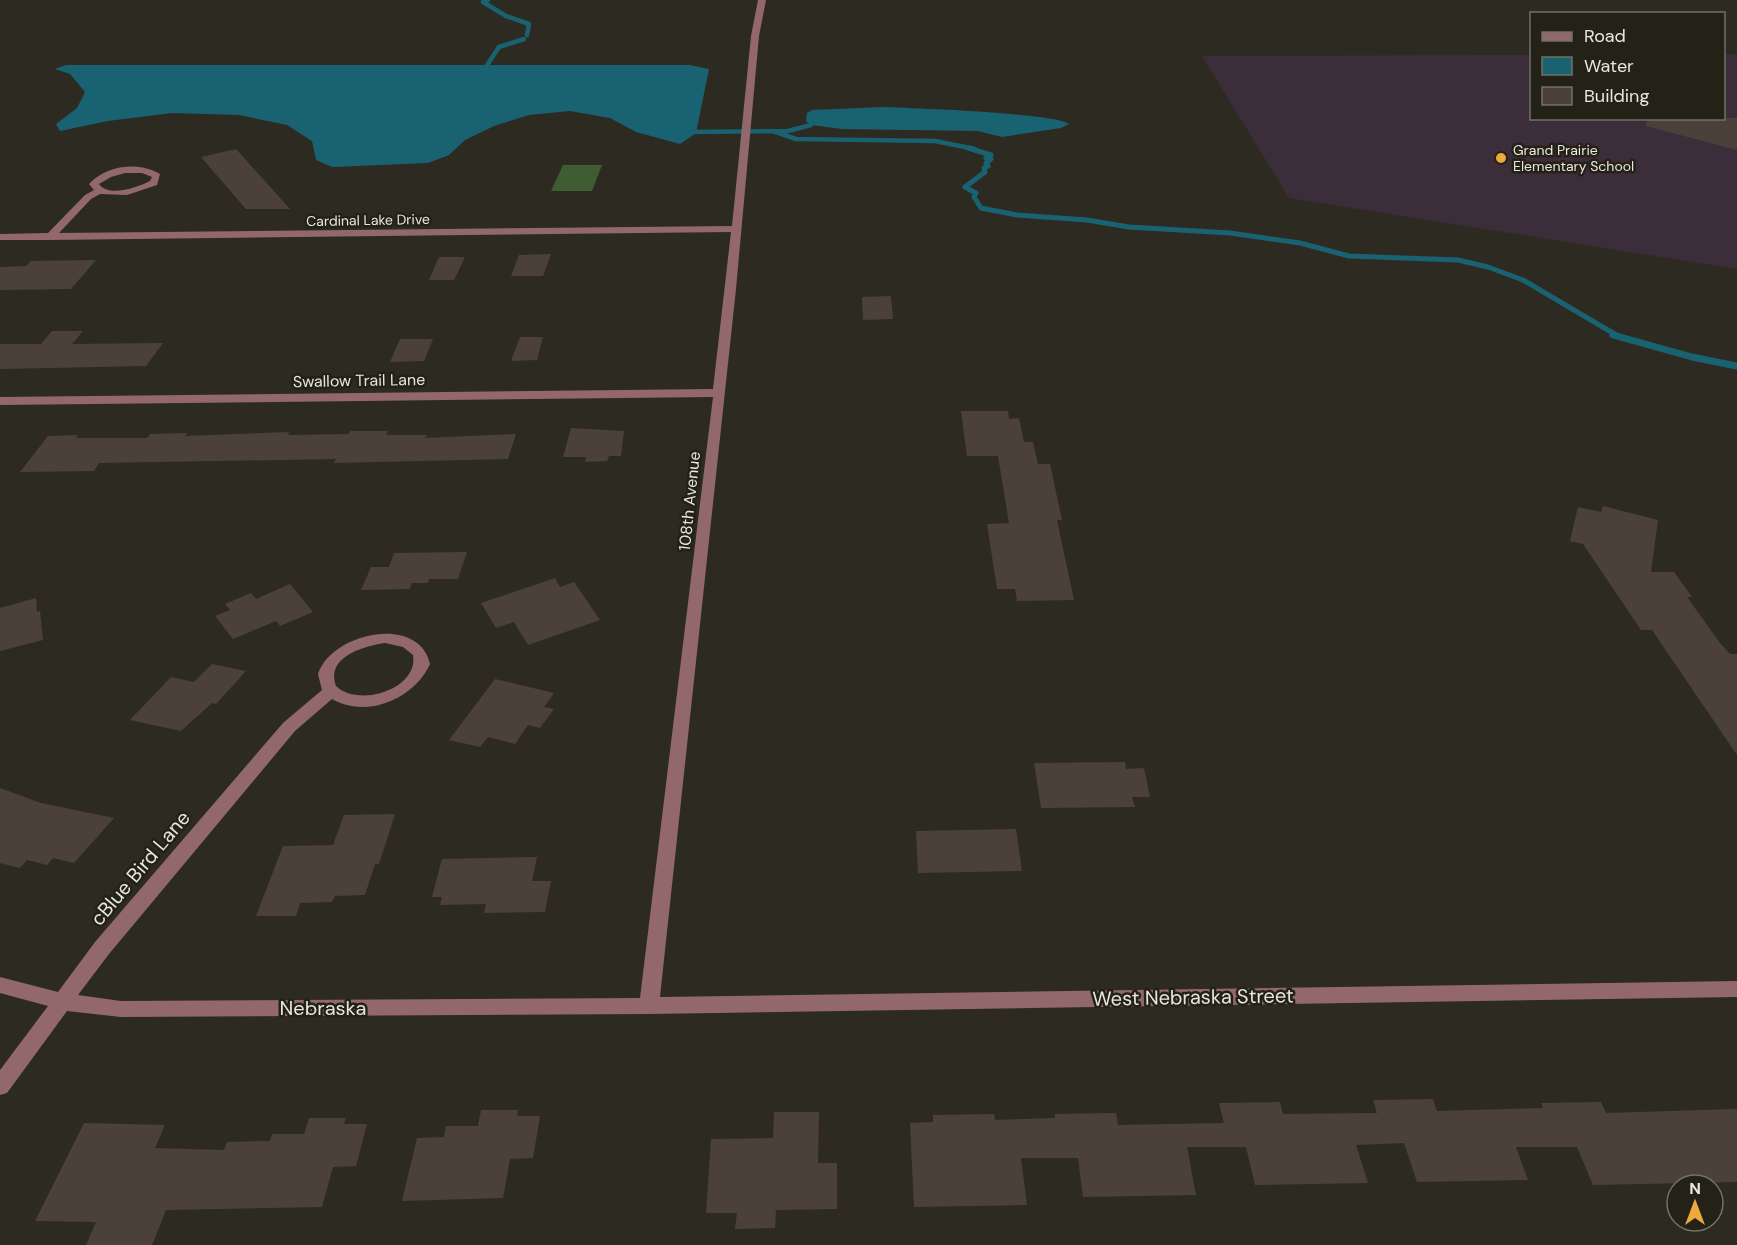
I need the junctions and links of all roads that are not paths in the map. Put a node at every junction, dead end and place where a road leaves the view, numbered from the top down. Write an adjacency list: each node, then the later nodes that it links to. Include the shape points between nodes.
1 (762, 0): 3 (street, 108th Avenue)
2 (99, 191): 2 (street, via 138,190 154,183 157,176 141,170 112,173 94,184); 5 (street, via 88,197)
3 (736, 229): 5 (street, Cardinal Lake Drive); 6 (street, 108th Avenue)
4 (0, 237): 5 (street, Cardinal Lake Drive)
5 (50, 237)
6 (719, 393): 7 (street, Swallow Trail Lane); 12 (street, 108th Avenue)
7 (0, 401)
8 (330, 692): 8 (street, via 355,702 388,697 415,681 423,660 420,651 411,644 385,638 354,645 330,663 325,673); 11 (street, cBlue Bird Lane, via 289,727 102,948)
9 (0, 985): 11 (street, Nebraska)
10 (1737, 989): 12 (street, West Nebraska Street)
11 (63, 1002): 12 (street, Nebraska, via 121,1009); 13 (street, cBlue Bird Lane)
12 (649, 1006)
13 (0, 1086)

